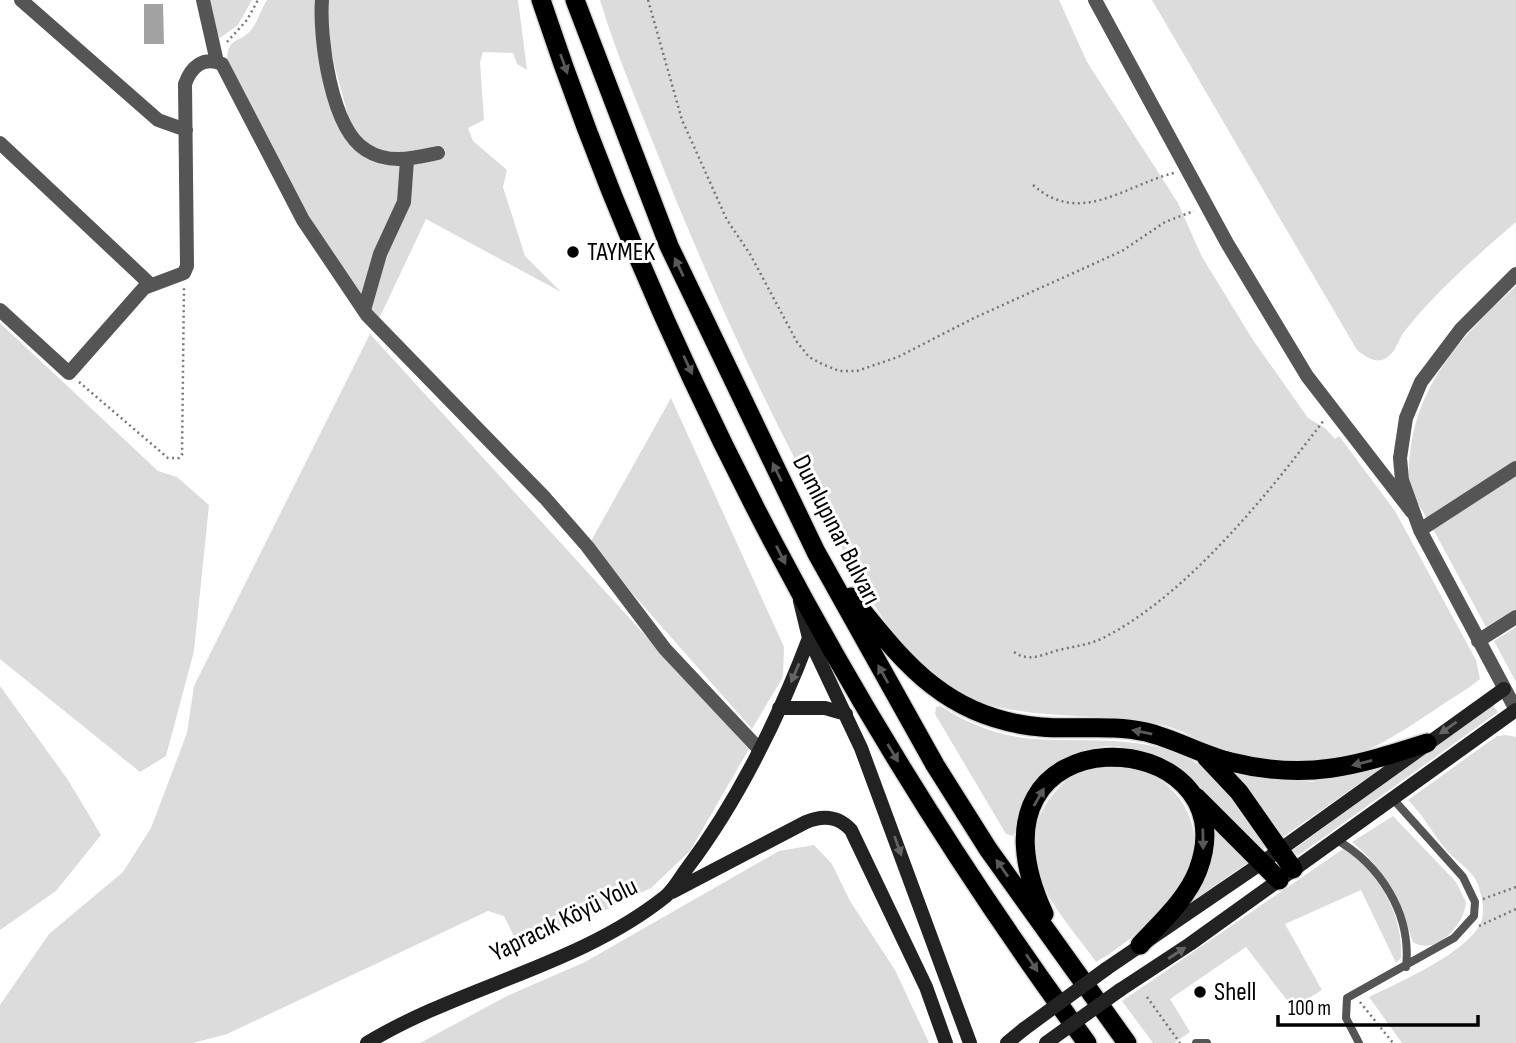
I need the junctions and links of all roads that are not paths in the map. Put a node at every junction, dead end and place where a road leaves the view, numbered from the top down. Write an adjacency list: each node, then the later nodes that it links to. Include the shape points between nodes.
1 (21, 0): 8 (street, via 158,120)
2 (203, 0): 7 (street)
3 (322, 0): 11 (street, via 323,45 338,107 348,128 366,151)
4 (541, 0): 20 (highway, one-way to 20, via 647,276)
5 (575, 0): 19 (highway, Dumlupınar Bulvarı, one-way to 5, via 669,246)
6 (1095, 0): 17 (street, via 1307,376)
7 (215, 56): 8 (street, via 189,72); 15 (street, via 303,220)
8 (186, 130): 13 (street, via 187,266 184,273)
9 (0, 143): 13 (street)
10 (439, 153): 11 (street)
11 (407, 160): 15 (street, via 404,202 380,254)
12 (1516, 274): 17 (street, via 1432,364 1412,400 1400,458)
13 (151, 285): 14 (street, via 69,373)
14 (0, 310)
15 (364, 310): 29 (street, via 545,498 665,649)
16 (1516, 468): 18 (street)
17 (1412, 512): 18 (street)
18 (1420, 530): 23 (street)
19 (816, 552): 30 (highway, one-way to 19, via 1116,727 1018,724 960,703 907,665); 39 (highway, Dumlupınar Bulvarı, one-way to 19, via 935,765)
20 (794, 580): 22 (main road); 46 (highway, one-way to 46, via 921,798)
21 (1516, 617): 23 (street)
22 (809, 638): 25 (main road, Yapracık Köyü Yolu, one-way to 25); 27 (main road)
23 (1478, 641): 24 (street)
24 (1504, 689): 26 (street); 28 (main road, one-way to 28)
25 (779, 708): 27 (main road, via 825,708); 29 (main road, Yapracık Köyü Yolu)
26 (1516, 710): 32 (main road)
27 (846, 714): 43 (main road, one-way to 43)
28 (1427, 743): 30 (highway, one-way to 30, via 1313,773 1229,762); 34 (main road)
29 (758, 748): 37 (main road, Yapracık Köyü Yolu, via 712,835)
30 (1197, 750): 34 (highway, via 1216,764)
31 (1187, 790): 35 (highway); 38 (highway, one-way to 38, via 1202,820 1203,855 1190,886); 39 (highway, one-way to 31, via 1026,861 1026,828 1043,788 1078,762 1120,755 1164,770)
32 (1393, 799): 33 (main road); 40 (lane, via 1463,877 1475,902 1474,916 1466,928)
33 (1335, 839): 36 (main road); 40 (lane, via 1363,856 1387,888 1407,937)
34 (1280, 850): 35 (main road); 36 (highway)
35 (1263, 862): 36 (highway); 38 (main road)
36 (1286, 874): 45 (main road, one-way to 36, bridge)
37 (668, 894): 41 (main road, Yapracık Köyü Yolu, via 603,934 427,1010); 42 (main road, via 806,822 839,820 851,831 926,987)
38 (1140, 945): 44 (main road, bridge)
39 (1062, 954): 47 (highway, Dumlupınar Bulvarı)
40 (1406, 967): 50 (lane, via 1353,993 1345,1006)
41 (367, 1043)
42 (946, 1043)
43 (970, 1043)
44 (1007, 1043)
45 (1046, 1043)
46 (1087, 1043)
47 (1126, 1043)
48 (1196, 1043): 49 (lane)
49 (1207, 1043)
50 (1359, 1043)

